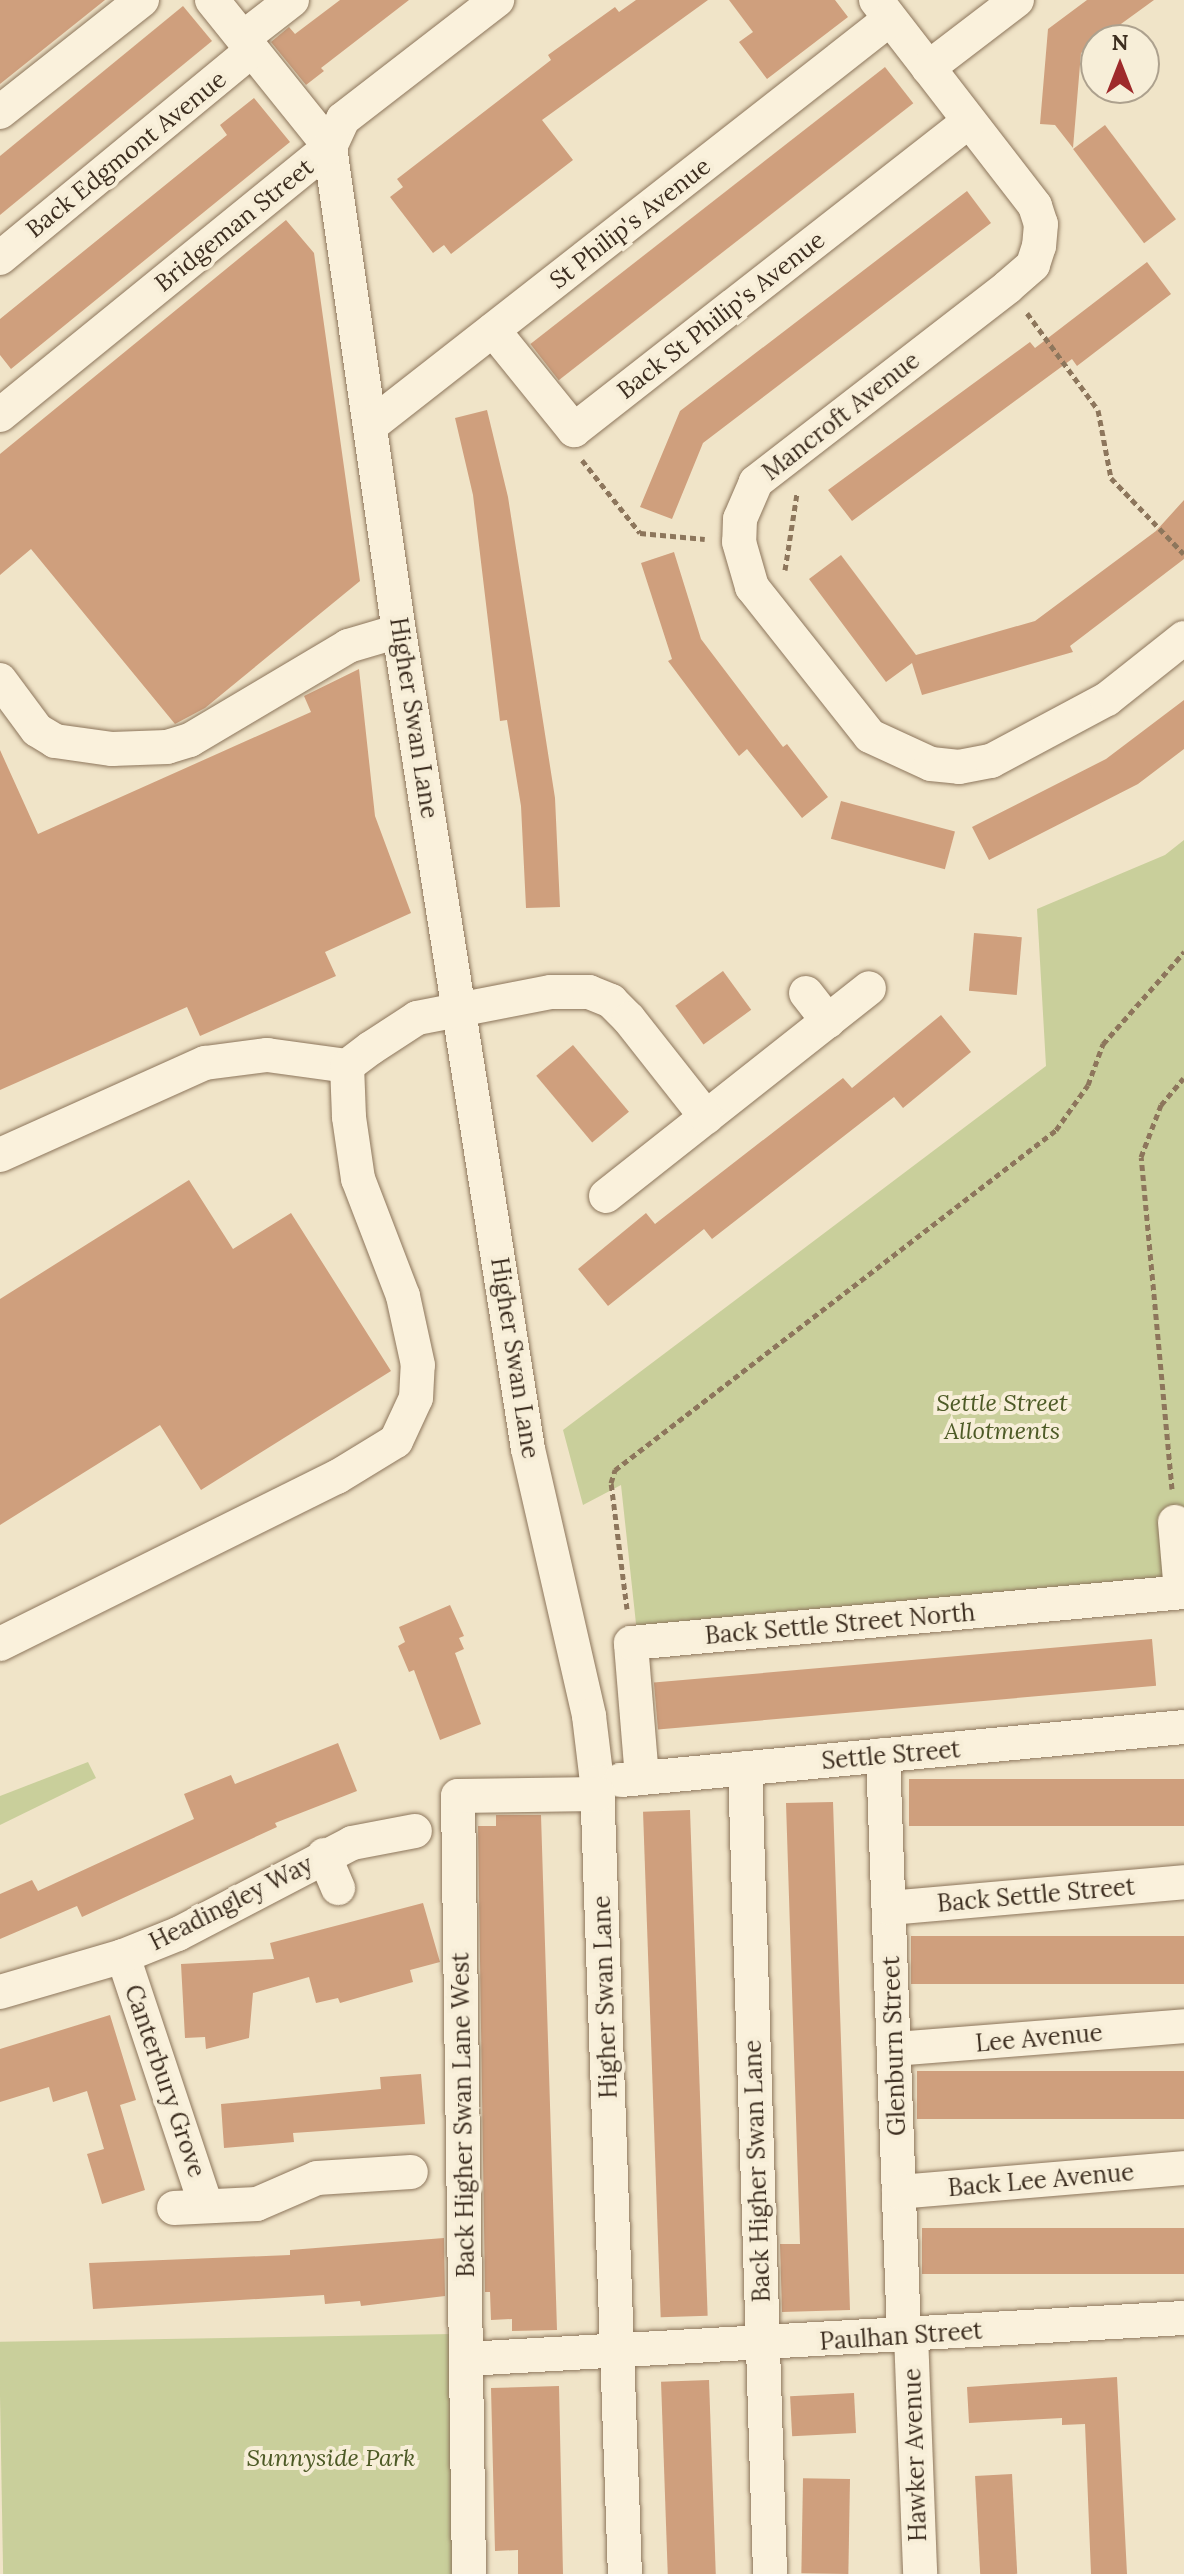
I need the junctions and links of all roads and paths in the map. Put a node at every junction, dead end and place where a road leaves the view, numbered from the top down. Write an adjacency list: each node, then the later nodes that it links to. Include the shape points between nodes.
1 (142, 0): 9 (street)
2 (212, 0): 7 (street)
3 (292, 0): 7 (street, Back Edgmont Avenue)
4 (497, 0): 11 (street, Bridgeman Street, via 343,119)
5 (1017, 0): 8 (street)
6 (883, 9): 8 (street, Mancroft Avenue); 14 (street, St Philip's Avenue)
7 (248, 44): 11 (street); 12 (street, Back Edgmont Avenue)
8 (928, 68): 10 (street, Mancroft Avenue)
9 (0, 112)
10 (968, 122): 13 (street, Mancroft Avenue, via 1035,206 1041,224 1033,265); 17 (street, Back St Philip's Avenue)
11 (330, 147): 15 (street, Bridgeman Street); 16 (street, Higher Swan Lane)
12 (0, 258)
13 (1008, 287): 18 (street, Mancroft Avenue); 20 (path, via 1098,410 1111,478)
14 (493, 330): 16 (street, St Philip's Avenue); 17 (street)
15 (0, 415)
16 (370, 426): 22 (street, Higher Swan Lane)
17 (574, 430): 19 (path, via 574,451 640,533)
18 (790, 452): 19 (street, Mancroft Avenue, via 756,482 740,519); 21 (path, via 801,466 782,594)
19 (739, 542): 21 (street, Mancroft Avenue, via 744,567)
20 (1184, 554)
21 (764, 607): 23 (street, Mancroft Avenue, via 870,736 898,753 959,767 991,761 1107,699)
22 (399, 631): 24 (street, via 348,646 190,740 167,747 112,749 55,741 37,730); 28 (street, Higher Swan Lane)
23 (1184, 638)
24 (0, 680)
25 (1184, 952): 37 (path, via 1103,1044 1088,1085 1056,1130 615,1470 611,1483)
26 (869, 988): 29 (street)
27 (806, 993): 29 (street)
28 (461, 1008): 30 (street, via 417,1018); 32 (street, via 568,991 611,1001); 43 (street, Higher Swan Lane, via 528,1449 589,1716)
29 (828, 1021): 32 (street)
30 (347, 1066): 33 (street, via 267,1055 205,1063); 38 (street, via 358,1179 403,1296 418,1365 416,1398 396,1441 337,1477)
31 (1184, 1078): 35 (path, via 1161,1105 1141,1157)
32 (706, 1117): 34 (street)
33 (0, 1155)
34 (606, 1196)
35 (1175, 1522): 36 (street)
36 (1182, 1592): 37 (street, Back Settle Street North)
37 (631, 1643): 42 (street)
38 (0, 1644)
39 (1184, 1727): 40 (street, Settle Street)
40 (883, 1755): 41 (street, Settle Street); 48 (street, Glenburn Street)
41 (745, 1768): 42 (street, Settle Street); 58 (street, Back Higher Swan Lane)
42 (642, 1778): 43 (street, Settle Street)
43 (597, 1788): 59 (street, Higher Swan Lane); 60 (street, Back Higher Swan Lane West, via 458,1796)
44 (415, 1831): 45 (street, Headingley Way, via 373,1837)
45 (324, 1855): 47 (street, Headingley Way); 49 (street, Headingley Way, via 190,1928)
46 (1184, 1882): 48 (street, Back Settle Street)
47 (338, 1888)
48 (889, 1908): 52 (street, Glenburn Street)
49 (123, 1956): 50 (street, Headingley Way); 54 (street, Canterbury Grove, via 190,2206 257,2204 317,2178 359,2190)
50 (0, 1992)
51 (1184, 2026): 52 (street, Lee Avenue)
52 (894, 2049): 55 (street, Glenburn Street)
53 (1184, 2168): 55 (street, Back Lee Avenue)
54 (411, 2172)
55 (899, 2192): 57 (street, Glenburn Street)
56 (1184, 2318): 57 (street, Paulhan Street)
57 (908, 2336): 58 (street, Paulhan Street); 64 (street, Hawker Avenue)
58 (763, 2345): 59 (street, Paulhan Street); 63 (street, Back Higher Swan Lane)
59 (619, 2354): 60 (street, Paulhan Street); 62 (street, Higher Swan Lane)
60 (466, 2359): 61 (street, Back Higher Swan Lane West)
61 (469, 2574)
62 (625, 2574)
63 (770, 2574)
64 (920, 2574)

